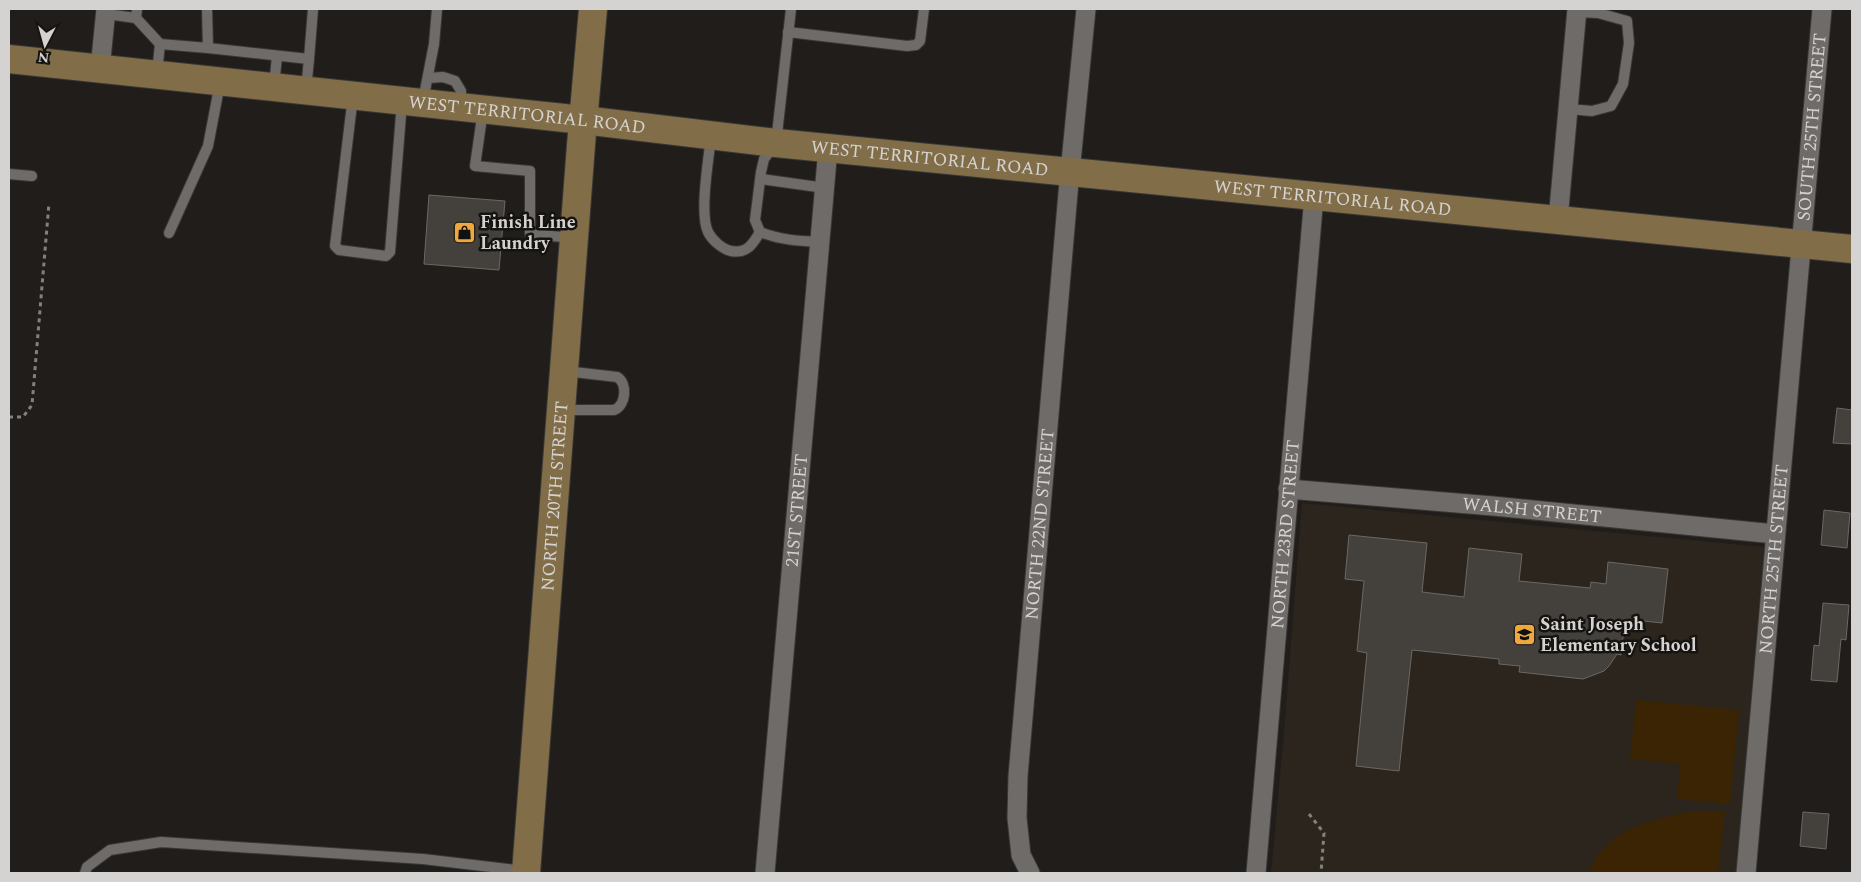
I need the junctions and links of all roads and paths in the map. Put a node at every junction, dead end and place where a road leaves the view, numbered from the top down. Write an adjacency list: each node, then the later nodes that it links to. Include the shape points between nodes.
1 (208, 9): 14 (lane)
2 (313, 9): 16 (lane)
3 (436, 9): 23 (lane, via 434,44)
4 (593, 9): 27 (street, NORTH 20TH STREET)
5 (791, 9): 12 (lane)
6 (924, 9): 12 (lane, via 920,41 916,45)
7 (1086, 9): 31 (street, NORTH 22ND STREET)
8 (1822, 9): 43 (street, SOUTH 25TH STREET)
9 (1576, 10): 26 (street); 26 (lane, via 1627,21 1629,43 1624,84 1610,106 1592,111)
10 (106, 11): 11 (lane); 18 (street)
11 (136, 13): 13 (lane)
12 (788, 32): 29 (lane)
13 (160, 44): 14 (lane); 19 (lane)
14 (208, 48): 15 (lane)
15 (278, 56): 16 (lane); 21 (lane)
16 (308, 59): 22 (lane)
17 (9, 60): 18 (street, WEST TERRITORIAL ROAD)
18 (100, 69): 19 (street, WEST TERRITORIAL ROAD)
19 (157, 74): 20 (street, WEST TERRITORIAL ROAD)
20 (220, 82): 21 (street, WEST TERRITORIAL ROAD); 40 (lane, via 208,146)
21 (274, 87): 22 (street, WEST TERRITORIAL ROAD)
22 (306, 90): 24 (street, WEST TERRITORIAL ROAD)
23 (418, 94): 24 (street, WEST TERRITORIAL ROAD); 24 (lane, via 390,252 386,256 339,250 335,246); 25 (street, WEST TERRITORIAL ROAD)
24 (354, 96)
25 (472, 108): 27 (street, WEST TERRITORIAL ROAD); 41 (lane, via 475,166 530,171 530,234)
26 (1568, 109): 38 (street)
27 (583, 120): 28 (street, WEST TERRITORIAL ROAD); 41 (street, NORTH 20TH STREET)
28 (710, 136): 29 (street, WEST TERRITORIAL ROAD); 39 (lane, via 704,214 708,231 727,249 739,252 750,248)
29 (776, 143): 30 (street, WEST TERRITORIAL ROAD); 34 (lane, via 762,165)
30 (828, 148): 31 (street, WEST TERRITORIAL ROAD); 35 (street, 21ST STREET)
31 (1070, 173): 36 (street, WEST TERRITORIAL ROAD); 54 (street, NORTH 22ND STREET, via 1018,776 1016,818 1022,855)
32 (9, 174): 33 (lane)
33 (32, 176)
34 (761, 179): 35 (lane); 39 (lane, via 755,220)
35 (825, 188): 42 (street, 21ST STREET)
36 (1314, 196): 38 (street, WEST TERRITORIAL ROAD); 48 (street, NORTH 23RD STREET)
37 (49, 203): 47 (path, via 32,406 23,417)
38 (1558, 220): 43 (street, WEST TERRITORIAL ROAD)
39 (760, 232): 42 (lane, via 788,240)
40 (169, 233)
41 (574, 238): 45 (street, NORTH 20TH STREET)
42 (820, 242): 53 (street, 21ST STREET)
43 (1800, 244): 44 (street, WEST TERRITORIAL ROAD); 49 (street, NORTH 25TH STREET)
44 (1852, 249)
45 (564, 371): 46 (street, NORTH 20TH STREET); 46 (lane, via 617,377 624,384 622,405 614,410)
46 (561, 410): 51 (street, NORTH 20TH STREET)
47 (9, 417)
48 (1288, 489): 49 (street, WALSH STREET); 55 (street, NORTH 23RD STREET)
49 (1775, 534): 57 (street, NORTH 25TH STREET)
50 (1309, 814): 56 (path, via 1324,832)
51 (526, 872): 52 (lane, via 424,859 161,842 110,850 87,867)
52 (85, 873)
53 (765, 873)
54 (1030, 873)
55 (1256, 873)
56 (1321, 873)
57 (1746, 873)

